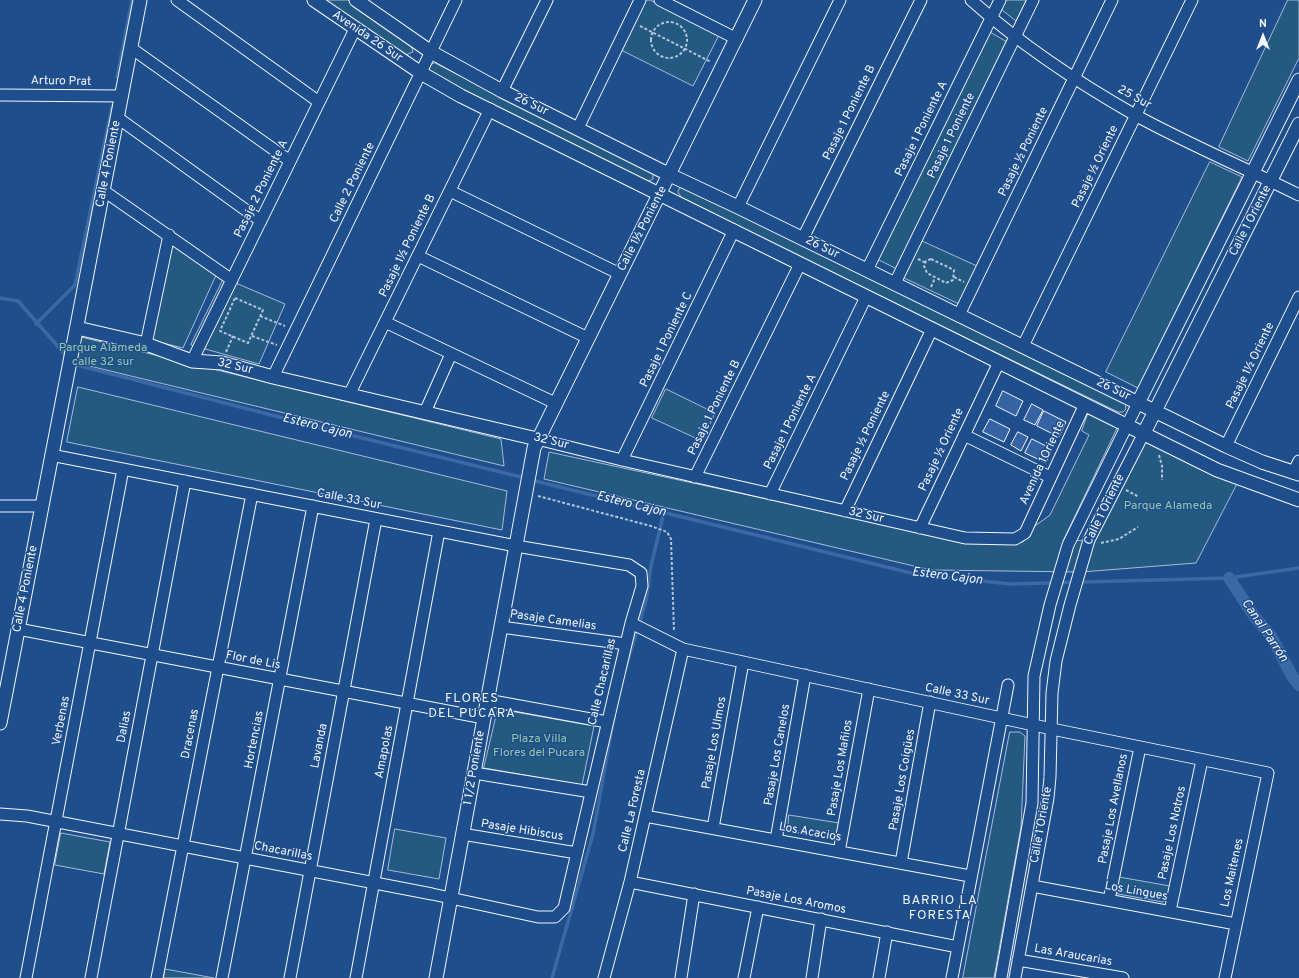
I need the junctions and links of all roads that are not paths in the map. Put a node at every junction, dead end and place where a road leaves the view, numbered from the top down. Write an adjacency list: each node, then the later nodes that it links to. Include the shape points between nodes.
1 (140, 0): 21 (street, Calle 4 Poniente)
2 (177, 0): 29 (street)
3 (314, 0): 18 (street, Avenida 26 Sur)
4 (356, 0): 22 (street, 26 Sur)
5 (456, 0): 22 (street, Calle 2 Poniente)
6 (547, 0): 26 (street)
7 (640, 0): 34 (street)
8 (660, 0): 20 (street)
9 (755, 0): 20 (street, Calle 1½ Poniente)
10 (840, 0): 43 (street)
11 (921, 0): 47 (street, Pasaje 1 Poniente B)
12 (971, 0): 17 (street, 25 Sur)
13 (1000, 0): 17 (street, Pasaje 1 Poniente A)
14 (1033, 0): 19 (street, Pasaje 1 Poniente)
15 (1112, 0): 24 (street, Pasaje ½ Poniente)
16 (1192, 0): 31 (street, Pasaje ½ Oriente)
17 (991, 18): 19 (street, 25 Sur); 50 (street, Pasaje 1 Poniente A)
18 (355, 30): 23 (street, Avenida 26 Sur); 29 (street, Pasaje 2 Poniente A)
19 (1015, 37): 24 (street, 25 Sur); 53 (street, Pasaje 1 Poniente)
20 (737, 39): 37 (street, Calle 1½ Poniente)
21 (131, 48): 28 (street, Calle 4 Poniente); 35 (street)
22 (431, 52): 23 (street, Calle 2 Poniente); 26 (street, 26 Sur)
23 (421, 73): 30 (street, 26 Sur); 66 (street, Calle 2 Poniente)
24 (1074, 78): 31 (street, 25 Sur); 56 (street, Pasaje ½ Poniente)
25 (1299, 80): 36 (street, Calle 1 Oriente)
26 (502, 91): 34 (street, 26 Sur)
27 (0, 95): 28 (street, Arturo Prat)
28 (122, 96): 32 (street, Calle 4 Poniente)
29 (319, 102): 35 (street, Pasaje 2 Poniente A)
30 (490, 110): 40 (street, Pasaje 1½ Poniente B); 41 (street, 26 Sur)
31 (1136, 115): 36 (street, 25 Sur); 62 (street, Pasaje ½ Oriente)
32 (118, 118): 39 (street, Calle 4 Poniente); 44 (street)
33 (1299, 124): 38 (street, Calle 1 Oriente)
34 (578, 128): 37 (street, 26 Sur)
35 (290, 161): 44 (street, Pasaje 2 Poniente A)
36 (1253, 172): 38 (street, 25 Sur); 69 (street, Calle 1 Oriente)
37 (670, 175): 41 (street, Calle 1½ Poniente); 43 (street, 26 Sur)
38 (1272, 181): 42 (street, 25 Sur); 71 (street, Calle 1 Oriente)
39 (104, 191): 46 (street); 58 (street, Calle 4 Poniente)
40 (450, 191): 48 (street, Pasaje 1½ Poniente B); 51 (street)
41 (660, 195): 45 (street, 26 Sur); 51 (street, Calle 1½ Poniente)
42 (1299, 195)
43 (738, 207): 47 (street, 26 Sur)
44 (261, 221): 52 (street, Pasaje 2 Poniente A)
45 (734, 230): 49 (street, 26 Sur); 79 (street, Pasaje 1 Poniente C)
46 (169, 235): 52 (street); 61 (street)
47 (803, 238): 50 (street, 26 Sur)
48 (418, 256): 57 (street, Pasaje 1½ Poniente B); 60 (street)
49 (800, 264): 54 (street, 26 Sur); 82 (street, Pasaje 1 Poniente B)
50 (867, 270): 53 (street, 26 Sur)
51 (620, 274): 60 (street, Calle 1½ Poniente)
52 (232, 280): 64 (street, Pasaje 2 Poniente A)
53 (894, 284): 56 (street, 26 Sur)
54 (866, 297): 59 (street, 26 Sur); 86 (street, Pasaje 1 Poniente A)
55 (1299, 297): 77 (street, Pasaje 1½ Oriente)
56 (959, 315): 62 (street, 26 Sur)
57 (385, 322): 63 (street); 67 (street, Pasaje 1½ Poniente B)
58 (77, 328): 61 (street, 32 Sur); 78 (street, Calle 4 Poniente)
59 (932, 329): 65 (street, 26 Sur); 92 (street, Pasaje ½ Poniente)
60 (588, 338): 68 (street, Calle 1½ Poniente)
61 (146, 344): 64 (street, 32 Sur)
62 (1023, 346): 69 (street, 26 Sur)
63 (451, 354): 68 (street); 72 (street)
64 (192, 361): 66 (street, 32 Sur, via 222,362)
65 (999, 362): 70 (street, 26 Sur); 75 (street, Pasaje ½ Oriente)
66 (273, 377): 67 (street, 32 Sur)
67 (349, 395): 72 (street, 32 Sur)
68 (555, 403): 76 (street, Calle 1½ Poniente)
69 (1138, 403): 71 (street, 26 Sur); 73 (street, Calle 1 Oriente)
70 (1085, 404): 73 (street, 26 Sur); 83 (street, Avenida 1Oriente)
71 (1156, 411): 74 (street, Calle 1 Oriente); 77 (street, 26 Sur)
72 (425, 412): 76 (street, 32 Sur)
73 (1127, 424): 74 (street, 26 Sur); 120 (street, Calle 1 Oriente, via 1075,527 1062,560 1034,676)
74 (1148, 435): 87 (street, 26 Sur, via 1216,470); 121 (street, Calle 1 Oriente, via 1092,533 1082,562 1056,661 1052,693)
75 (964, 436): 83 (street); 94 (street, Pasaje ½ Oriente)
76 (537, 439): 79 (street, 32 Sur); 91 (street, Calle 1½ Poniente)
77 (1226, 446): 81 (street, 26 Sur, via 1262,462)
78 (51, 455): 80 (street, Calle 33 Sur); 89 (street, Calle 4 Poniente)
79 (622, 460): 82 (street, 32 Sur)
80 (122, 469): 84 (street, Calle 33 Sur); 102 (street, Verbenas)
81 (1297, 469)
82 (695, 477): 86 (street, 32 Sur)
83 (1050, 477): 96 (street, Avenida 1Oriente)
84 (185, 481): 85 (street, Calle 33 Sur); 105 (street, Dalias)
85 (252, 494): 90 (street, Calle 33 Sur); 107 (street, Dracenas)
86 (770, 494): 92 (street, 32 Sur)
87 (1299, 500)
88 (0, 506): 89 (street)
89 (42, 506): 101 (street, Calle 4 Poniente)
90 (313, 506): 93 (street, Calle 33 Sur); 109 (street, Hortencias)
91 (522, 510): 97 (street, 1 1/2 Poniente)
92 (845, 511): 94 (street, 32 Sur)
93 (376, 519): 95 (street, Calle 33 Sur); 112 (street, Lavanda)
94 (920, 528): 96 (street, 32 Sur, via 978,540 1015,539)
95 (439, 531): 97 (street, Calle 33 Sur); 115 (street, Amapolas)
96 (1025, 533)
97 (516, 546): 98 (street, Calle 33 Sur, via 629,565); 100 (street, 1 1/2 Poniente)
98 (641, 573): 99 (street, Calle Chacarillas, via 642,586)
99 (631, 623): 103 (street, Calle Chacarillas); 104 (street, Calle 33 Sur)
100 (501, 627): 103 (street, Pasaje Camelias); 113 (street, 1 1/2 Poniente)
101 (18, 629): 102 (street, Flor de Lis); 119 (street, Calle 4 Poniente)
102 (90, 643): 105 (street, Flor de Lis); 129 (street, Verbenas)
103 (626, 644): 118 (street, Calle Chacarillas)
104 (679, 647): 106 (street, Calle 33 Sur); 128 (street, Calle La Foresta)
105 (152, 654): 107 (street, Flor de Lis); 131 (street, Dalias)
106 (743, 662): 108 (street, Calle 33 Sur); 130 (street, Pasaje Los Ulmos)
107 (218, 667): 109 (street, Flor de Lis); 134 (street, Dracenas)
108 (805, 675): 111 (street, Calle 33 Sur); 133 (street, Pasaje Los Canelos)
109 (280, 679): 112 (street, Flor de Lis); 137 (street, Hortencias)
110 (1008, 685): 117 (street)
111 (869, 689): 114 (street, Calle 33 Sur); 135 (street, Pasaje Los Mañios)
112 (344, 691): 115 (street, Flor de Lis); 139 (street, Lavanda)
113 (487, 700): 116 (street, 1 1/2 Poniente); 118 (street)
114 (930, 702): 117 (street, Calle 33 Sur); 138 (street, Pasaje Los Coigües)
115 (407, 703): 116 (street, Flor de Lis); 142 (street, Amapolas)
116 (484, 718): 124 (street, 1 1/2 Poniente)
117 (1001, 718): 120 (street, Calle 33 Sur); 140 (street)
118 (607, 722): 126 (street, Calle Chacarillas)
119 (0, 723)
120 (1032, 725): 121 (street, Calle 33 Sur); 169 (street, Calle 1 Oriente, via 1032,803)
121 (1052, 729): 122 (street, Calle 33 Sur); 143 (street, Calle 1 Oriente, via 1048,798)
122 (1140, 747): 123 (street, Calle 33 Sur); 146 (street, Pasaje Los Avellanos)
123 (1202, 760): 125 (street, Calle 33 Sur); 148 (street, Pasaje Los Notros)
124 (474, 773): 126 (street); 132 (street, 1 1/2 Poniente)
125 (1268, 773): 151 (street, Los Maitenes)
126 (591, 792): 136 (street, Calle Chacarillas)
127 (0, 814): 129 (street, Chacarillas)
128 (645, 816): 130 (street, Los Acacios); 141 (street, Calle La Foresta)
129 (56, 822): 131 (street, Chacarillas); 156 (street, Verbenas)
130 (713, 828): 133 (street, Los Acacios)
131 (119, 834): 134 (street, Chacarillas); 157 (street, Dalias)
132 (462, 834): 136 (street, Pasaje Hibiscus); 145 (street, 1 1/2 Poniente)
133 (776, 840): 135 (street, Los Acacios)
134 (183, 846): 137 (street, Chacarillas); 158 (street, Dracenas)
135 (839, 852): 138 (street, Los Acacios)
136 (577, 853): 149 (street, Calle Chacarillas, via 564,908)
137 (245, 858): 139 (street, Chacarillas); 159 (street, Hortencias)
138 (901, 863): 140 (street, Los Acacios)
139 (310, 871): 142 (street, Chacarillas); 160 (street, Lavanda)
140 (970, 876): 153 (street)
141 (630, 882): 144 (street, Pasaje Los Aromos); 163 (street, Calle La Foresta)
142 (374, 883): 145 (street, Chacarillas); 161 (street, Amapolas)
143 (1032, 886): 146 (street, Los Lingues); 154 (street, Calle 1 Oriente)
144 (694, 894): 147 (street, Pasaje Los Aromos); 164 (street)
145 (451, 899): 149 (street, Chacarillas, via 538,917 548,918); 162 (street, 1 1/2 Poniente)
146 (1109, 900): 148 (street, Los Lingues)
147 (758, 907): 150 (street, Pasaje Los Aromos); 165 (street)
148 (1170, 911): 151 (street, Los Lingues)
149 (560, 914)
150 (821, 919): 152 (street, Pasaje Los Aromos); 166 (street)
151 (1236, 924): 172 (street, Los Maitenes)
152 (887, 932): 153 (street, Pasaje Los Aromos); 167 (street)
153 (958, 947): 168 (street)
154 (1018, 960): 155 (street, Las Araucarias); 170 (street, Calle 1 Oriente)
155 (1090, 975): 171 (street, Las Araucarias)
156 (26, 978)
157 (92, 978)
158 (157, 978)
159 (222, 978)
160 (290, 978)
161 (356, 978)
162 (439, 978)
163 (604, 978)
164 (681, 978)
165 (744, 978)
166 (812, 978)
167 (879, 978)
168 (952, 978)
169 (1001, 978)
170 (1015, 978)
171 (1123, 978)
172 (1225, 978)

